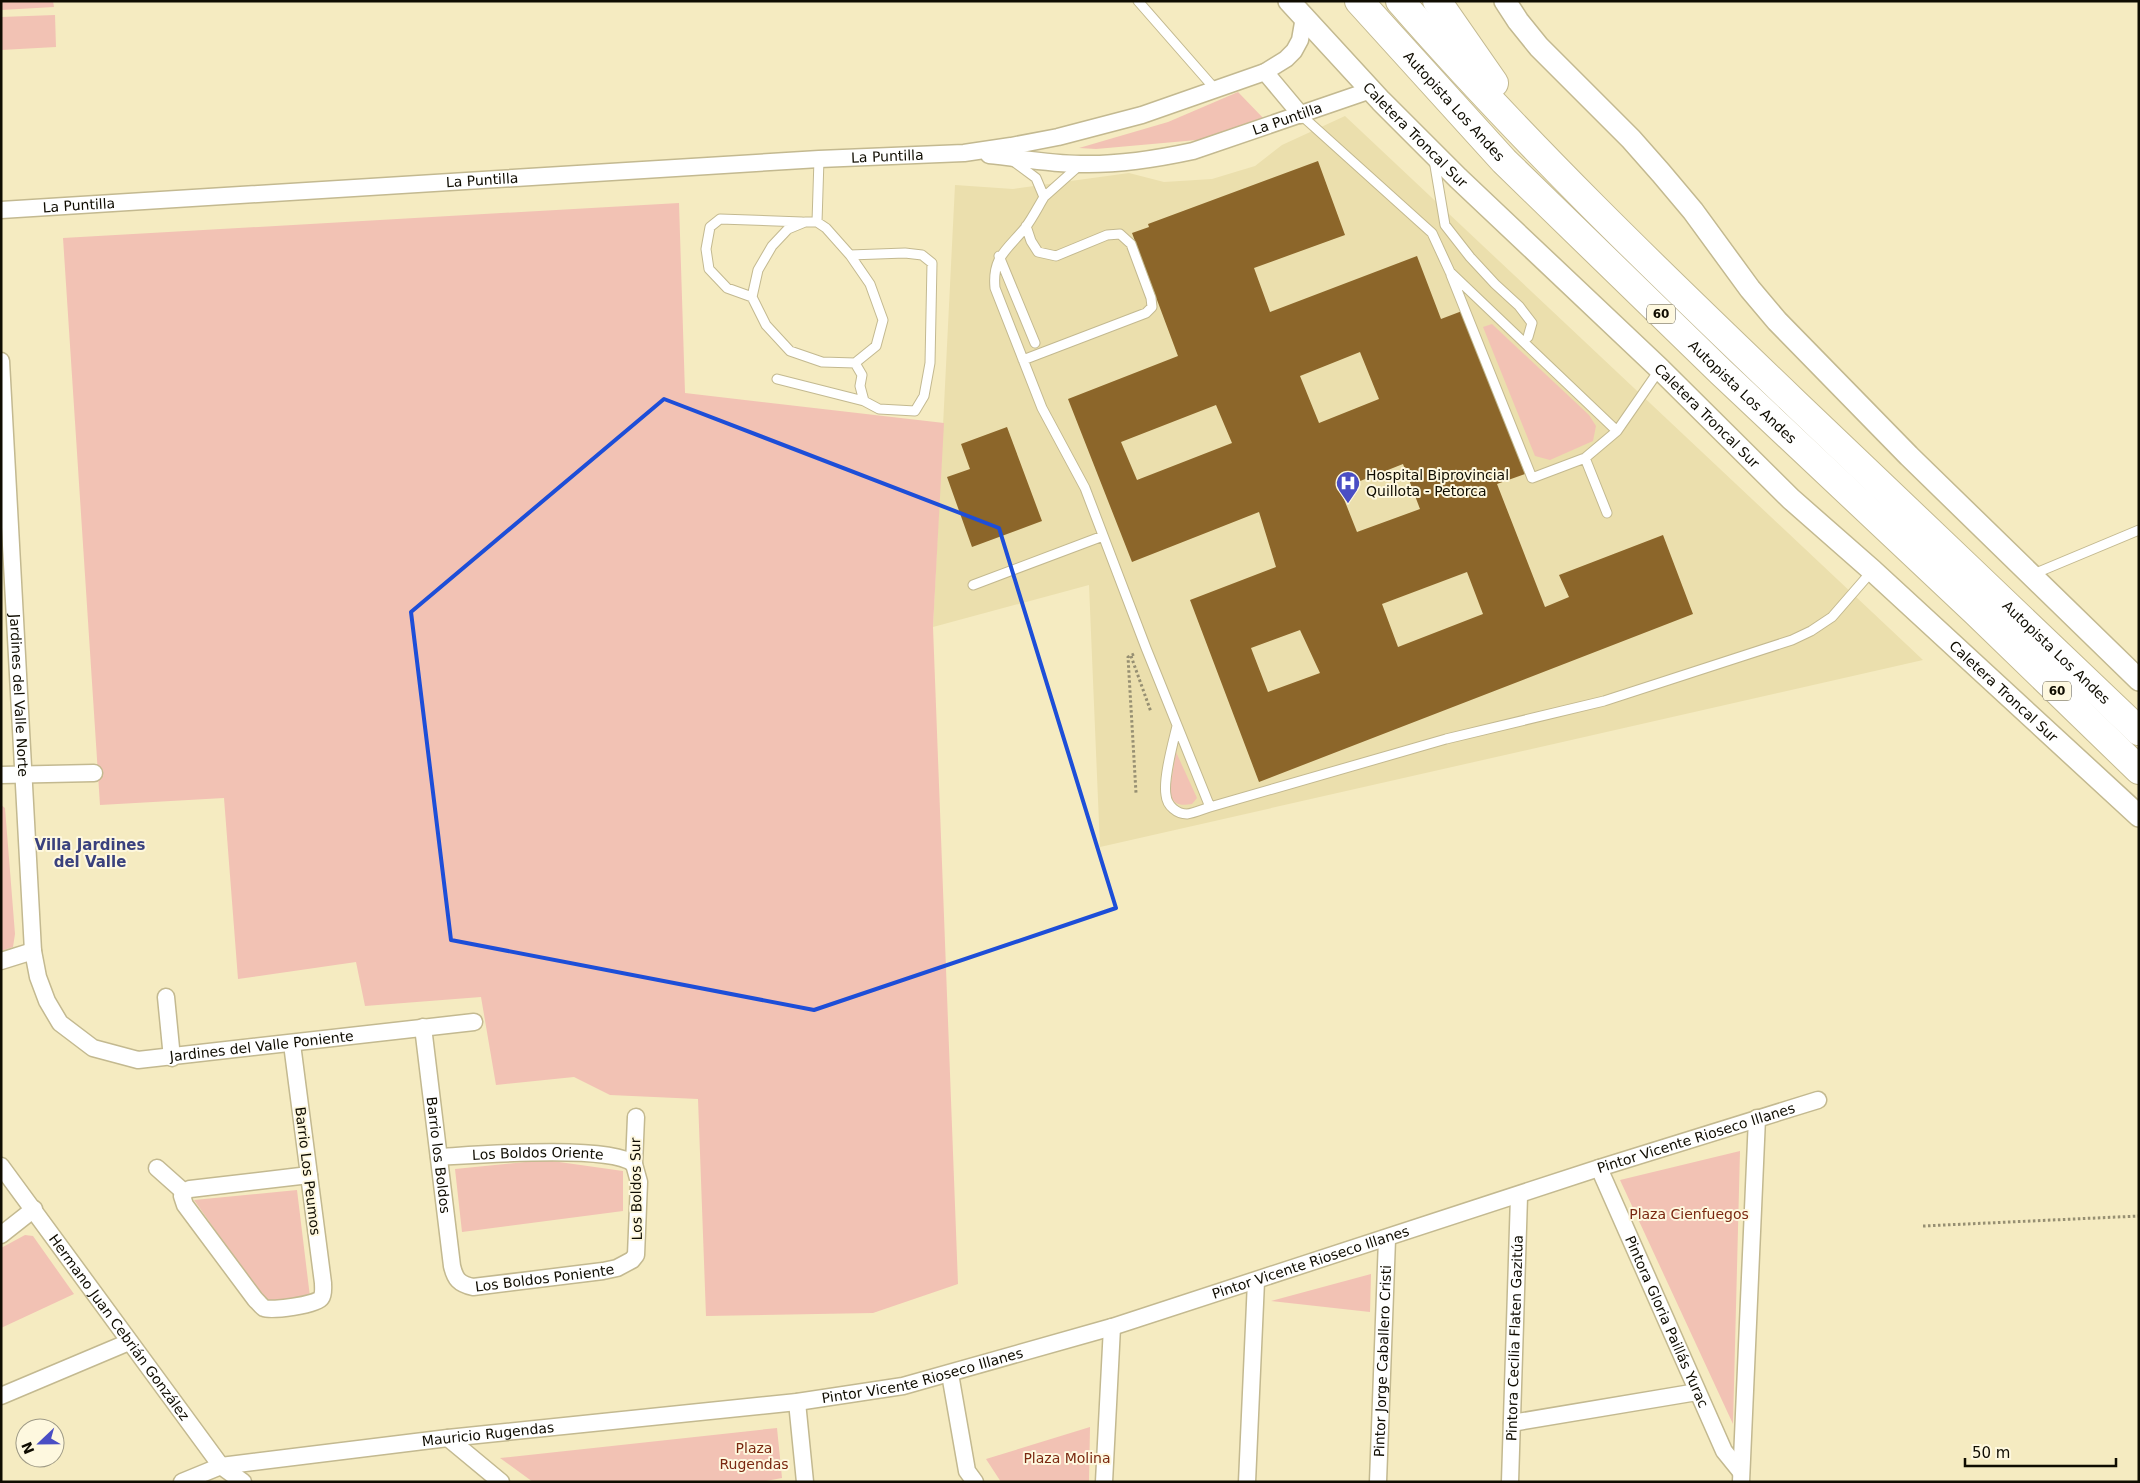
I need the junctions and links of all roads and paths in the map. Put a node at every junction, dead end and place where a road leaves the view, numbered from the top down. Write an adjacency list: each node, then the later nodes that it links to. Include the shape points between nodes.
1 (1138, 1): 9 (lane)
2 (1289, 1): 7 (street, Caletera Troncal Sur)
3 (1359, 1): 49 (highway, Autopista Los Andes / 60, via 1504,161)
4 (1400, 1): 17 (highway, Autopista Los Andes / 60)
5 (1437, 1): 17 (highway)
6 (1505, 1): 41 (street, via 1539,47 1632,139 1693,211 1777,321)
7 (1304, 17): 8 (street, La Puntilla, via 1294,51); 10 (street, Caletera Troncal Sur)
8 (1265, 72): 9 (street, La Puntilla); 11 (street)
9 (1215, 89): 12 (street, La Puntilla, via 1104,126)
10 (1372, 90): 11 (street, La Puntilla); 13 (street, Caletera Troncal Sur)
11 (1301, 114): 16 (street, La Puntilla, via 1184,153 1138,161); 25 (lane, via 1432,233)
12 (964, 153): 14 (street, La Puntilla); 15 (street, La Puntilla)
13 (1433, 153): 27 (lane, via 1445,225 1470,257 1532,323); 32 (street, Caletera Troncal Sur)
14 (1009, 157): 16 (street, La Puntilla); 18 (lane, via 1036,178)
15 (819, 159): 19 (street, La Puntilla); 21 (lane)
16 (1081, 164): 18 (lane)
17 (1570, 184): 48 (highway, Autopista Los Andes / 60)
18 (1044, 197): 22 (lane)
19 (1, 210)
20 (805, 222): 21 (lane); 26 (lane, via 788,229 772,246 758,270); 26 (lane, via 720,219 710,227 706,249 709,269 728,288)
21 (817, 222): 23 (lane)
22 (1026, 226): 24 (lane); 29 (lane, via 1038,252 1056,256 1107,235 1120,234 1131,244 1152,307 1146,313)
23 (850, 255): 31 (lane, via 870,284 883,320 876,346); 34 (lane, via 905,253 922,255 932,263 930,363 924,396 915,411 879,409)
24 (999, 256): 28 (lane); 29 (lane, via 993,274 994,288)
25 (1450, 272): 35 (lane); 36 (lane, via 1532,478)
26 (752, 297): 31 (lane, via 766,324 790,351 822,362)
27 (1528, 337)
28 (1035, 344)
29 (1022, 360): 39 (lane, via 1042,408 1085,488)
30 (1, 361): 51 (street, Jardines del Valle Norte)
31 (855, 363): 34 (lane, via 862,375 860,386)
32 (1660, 369): 35 (lane); 40 (street, Caletera Troncal Sur, via 1791,499)
33 (777, 379): 34 (lane)
34 (864, 401)
35 (1617, 431): 36 (lane)
36 (1586, 458): 37 (lane)
37 (1607, 513)
38 (2139, 530): 41 (lane)
39 (1103, 536): 42 (lane); 43 (lane)
40 (1873, 570): 54 (lane, via 1832,617 1792,640 1604,701 1446,739); 55 (street, Caletera Troncal Sur)
41 (2031, 575): 45 (street)
42 (973, 585)
43 (1146, 648): 44 (path); 47 (lane)
44 (1131, 656): 46 (path); 53 (path, via 1128,657)
45 (2139, 680)
46 (1151, 712)
47 (1177, 726): 54 (lane); 54 (lane, via 1166,796 1172,809 1181,813 1189,814)
48 (2139, 731)
49 (2139, 770)
50 (94, 773): 51 (street)
51 (24, 774): 52 (street); 56 (street, Jardines del Valle Norte)
52 (1, 775)
53 (1136, 793)
54 (1210, 807)
55 (2139, 816)
56 (33, 951): 57 (street); 60 (street, Jardines del Valle Norte, via 41,985)
57 (1, 962)
58 (166, 997): 63 (street)
59 (474, 1022): 61 (street, Jardines del Valle Poniente)
60 (60, 1024): 63 (street, Jardines del Valle Poniente, via 92,1048 138,1060)
61 (422, 1027): 62 (street, Jardines del Valle Poniente); 67 (street, Barrio los Boldos)
62 (292, 1044): 63 (street, Jardines del Valle Poniente); 72 (street, Barrio Los Peumos)
63 (172, 1058)
64 (1818, 1100): 66 (street, Pintor Vicente Rioseco Illanes)
65 (636, 1117): 68 (street, Los Boldos Sur)
66 (1757, 1118): 71 (street, Pintor Vicente Rioseco Illanes); 92 (street)
67 (439, 1157): 68 (street, Los Boldos Oriente, via 548,1152 614,1156); 81 (street, Barrio los Boldos, via 452,1266)
68 (634, 1164): 80 (street, Los Boldos Sur, via 639,1182 638,1244)
69 (1, 1166): 75 (street, Hermano Juan Cebrián González)
70 (157, 1168): 73 (street)
71 (1599, 1168): 74 (street, Pintor Vicente Rioseco Illanes); 86 (street, Pintora Gloria Paillás Yurac)
72 (309, 1175): 73 (street); 73 (street, Barrio Los Peumos, via 324,1292 315,1304 264,1308 185,1205 182,1200)
73 (184, 1192)
74 (1518, 1196): 79 (street, Pintor Vicente Rioseco Illanes); 89 (street, Pintora Cecilia Flaten Gazitúa)
75 (34, 1209): 78 (street); 84 (street, Hermano Juan Cebrián González)
76 (2139, 1216): 77 (path)
77 (1922, 1226)
78 (1, 1235)
79 (1387, 1239): 82 (street, Pintor Vicente Rioseco Illanes); 100 (street, Pintor Jorge Caballero Cristi)
80 (632, 1260): 81 (street, Los Boldos Poniente, via 603,1271 473,1287)
81 (457, 1281)
82 (1256, 1281): 83 (street, Pintor Vicente Rioseco Illanes); 99 (street)
83 (1112, 1327): 85 (street, Pintor Vicente Rioseco Illanes); 98 (street)
84 (129, 1342): 87 (street); 91 (street, Hermano Juan Cebrián González)
85 (950, 1374): 88 (street, Pintor Vicente Rioseco Illanes, via 903,1386); 97 (street, via 968,1471)
86 (1697, 1392): 89 (street); 92 (street, Pintora Gloria Paillás Yurac, via 1724,1451)
87 (1, 1396)
88 (796, 1402): 90 (street, Mauricio Rugendas); 96 (street)
89 (1512, 1423): 101 (street, Pintora Cecilia Flaten Gazitúa)
90 (448, 1438): 91 (street, Mauricio Rugendas); 95 (street)
91 (221, 1466): 93 (street, Mauricio Rugendas); 94 (street, Hermano Juan Cebrián González)
92 (1741, 1477)
93 (182, 1482)
94 (243, 1482)
95 (501, 1482)
96 (806, 1482)
97 (975, 1482)
98 (1104, 1482)
99 (1247, 1482)
100 (1378, 1482)
101 (1510, 1482)

